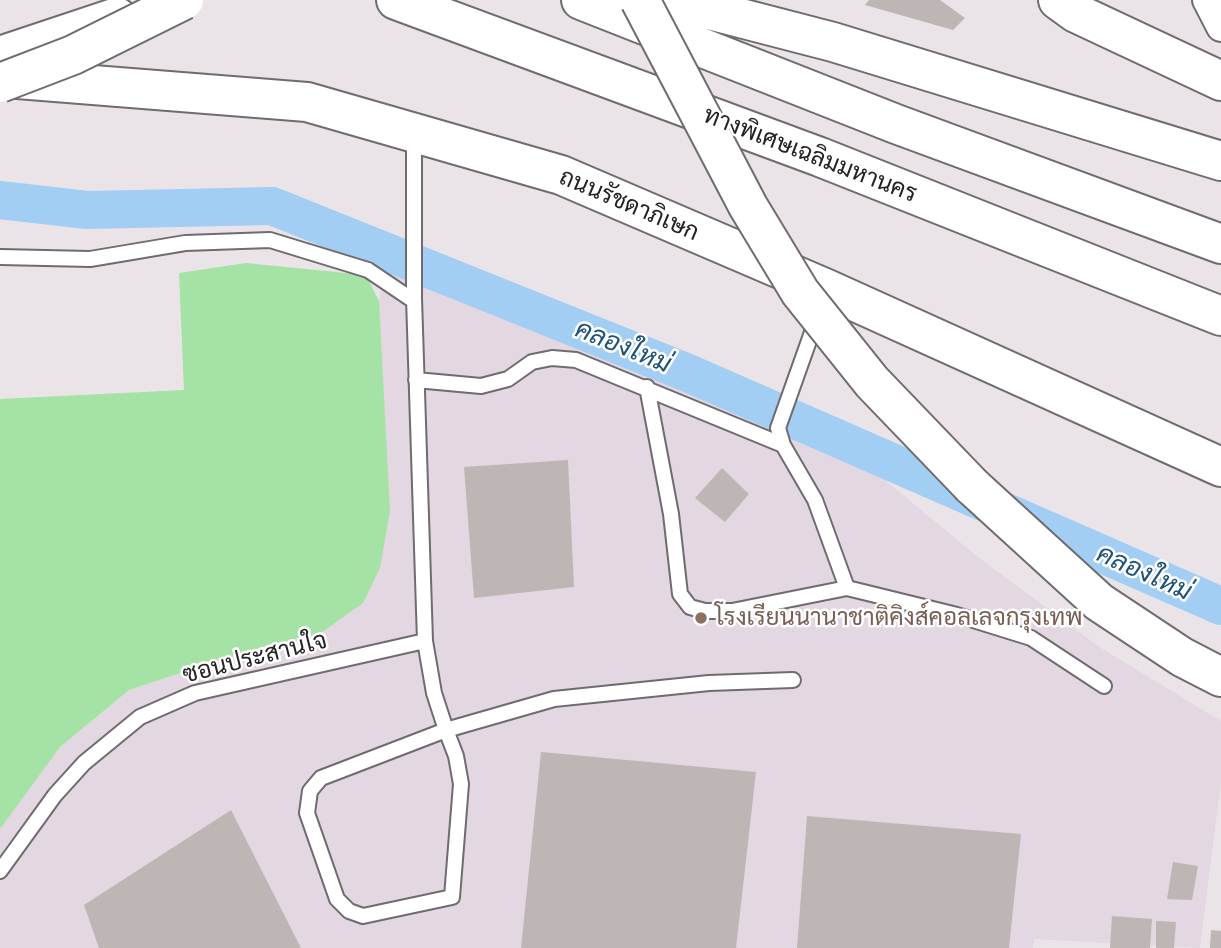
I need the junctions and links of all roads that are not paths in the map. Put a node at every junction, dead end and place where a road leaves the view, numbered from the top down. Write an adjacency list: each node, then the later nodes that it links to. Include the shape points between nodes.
1 (162, 0): 11 (main road, via 84,31)
2 (184, 0): 14 (main road, bridge, via 91,47)
3 (396, 0): 22 (main road, ทางพิเศษเฉลิมมหานคร, via 820,157)
4 (581, 0): 18 (main road, via 896,124)
5 (639, 0): 16 (main road, bridge)
6 (658, 0): 16 (main road, bridge)
7 (671, 0): 17 (main road, via 833,42)
8 (1058, 0): 13 (main road, via 1076,13)
9 (1208, 0): 10 (street)
10 (1221, 27)
11 (0, 56)
12 (0, 78): 15 (main road, ถนนรัชดาภิเษก, via 307,102)
13 (1221, 80)
14 (0, 83)
15 (414, 132): 20 (main road, ถนนรัชดาภิเษก, via 561,175); 21 (lane)
16 (715, 145): 27 (main road, bridge, via 807,302 872,382)
17 (1221, 161)
18 (1221, 244)
19 (0, 257): 21 (lane, via 90,259 185,243 270,240 368,270)
20 (827, 289): 25 (lane, via 778,428); 26 (main road, ถนนรัชดาภิเษก)
21 (414, 300): 23 (lane)
22 (1220, 316)
23 (416, 380): 24 (lane, via 481,386 509,379 532,362 552,358 592,364); 29 (lane)
24 (647, 387): 25 (lane); 28 (lane, via 671,514 680,594 690,607 732,611)
25 (783, 445): 28 (lane, via 815,500)
26 (1221, 467)
27 (972, 486): 30 (main road, via 1121,596); 31 (main road, via 1099,602)
28 (847, 588): 33 (lane, via 1031,638)
29 (425, 641): 34 (lane); 35 (lane, ซอนประสานใจ, via 195,693 140,718 84,763)
30 (1221, 649)
31 (1221, 677)
32 (793, 680): 34 (lane, via 709,683 554,699)
33 (1104, 685)
34 (446, 730): 34 (lane, via 461,784 452,897 363,916 349,911 337,899 307,813 310,791 321,778)
35 (0, 871)

